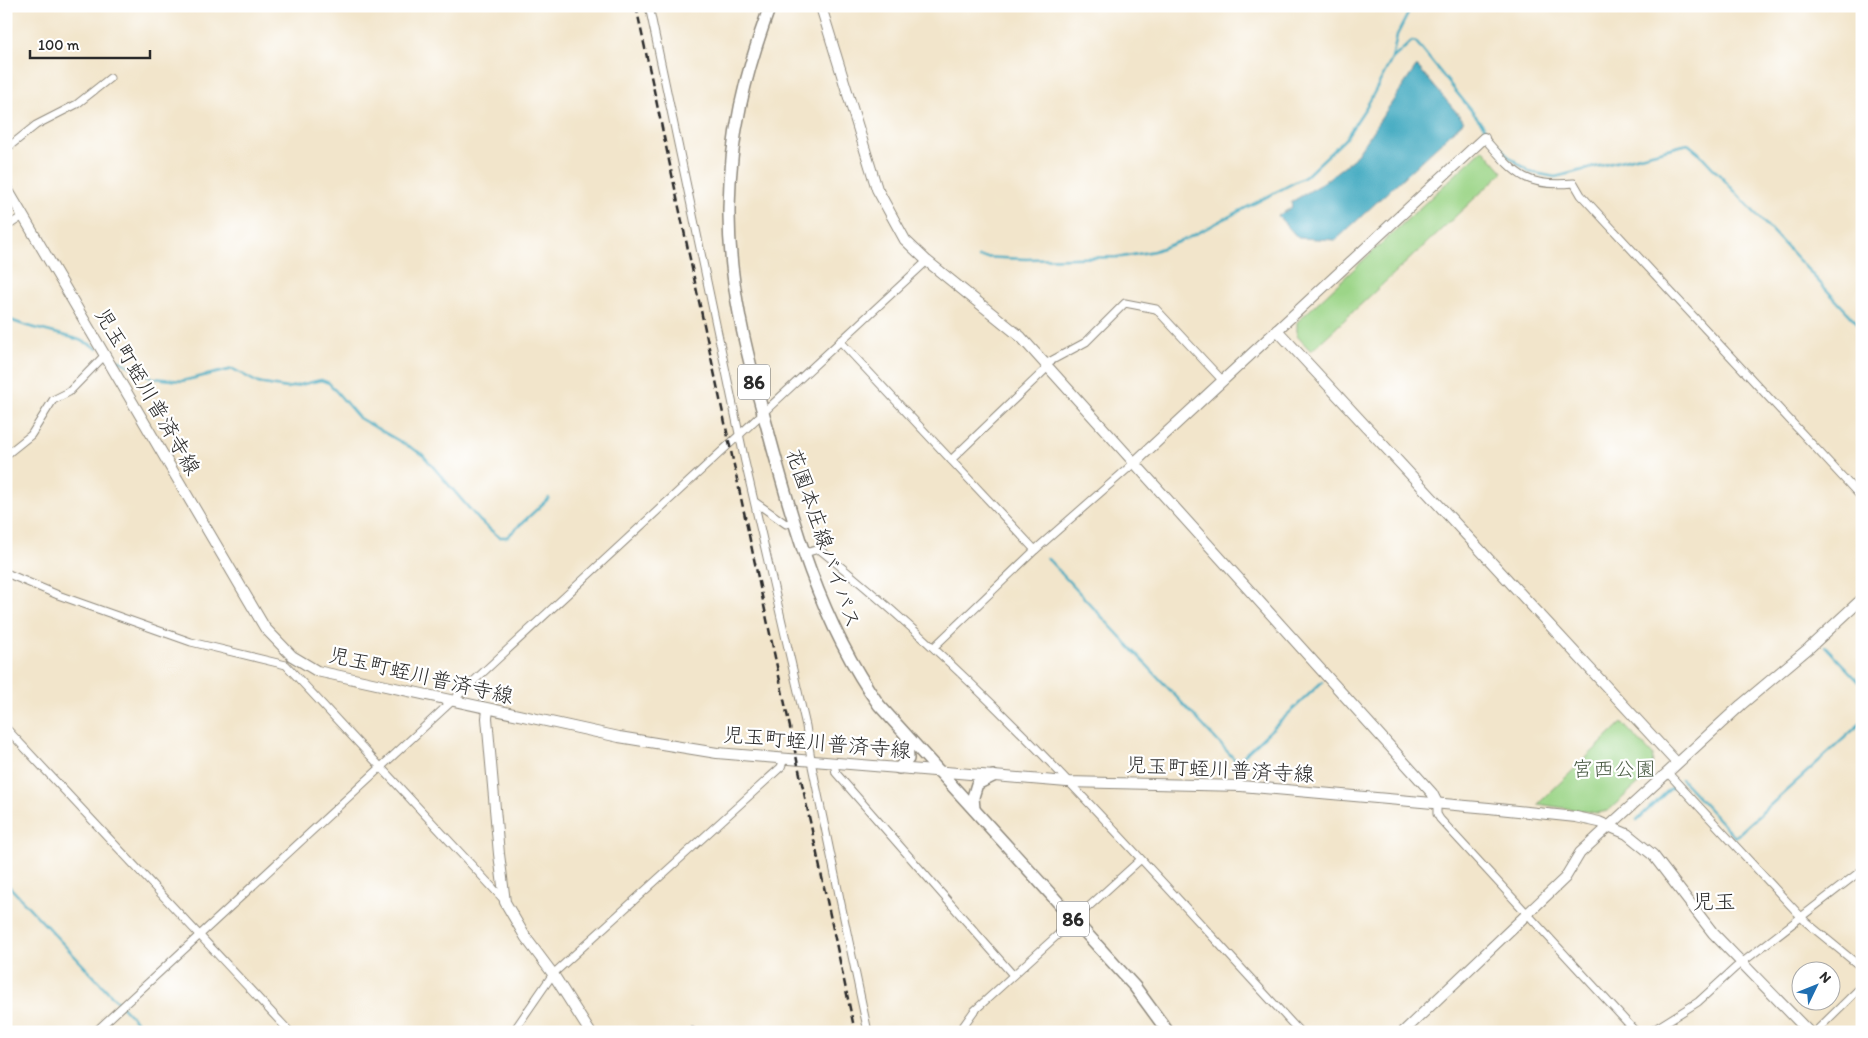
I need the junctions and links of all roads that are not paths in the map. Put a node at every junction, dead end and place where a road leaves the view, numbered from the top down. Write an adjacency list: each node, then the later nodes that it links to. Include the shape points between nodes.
1 (649, 6): 17 (street)
2 (770, 6): 16 (main road, 花園本庄線バイパス / 86, via 742,90 729,209 733,275 743,336)
3 (822, 8): 10 (street, via 877,190 905,240)
4 (110, 78): 6 (street, via 77,104 36,125)
5 (1484, 138): 11 (street); 21 (street, via 1510,169 1526,178 1547,184 1574,183 1581,195)
6 (6, 149)
7 (6, 187): 8 (street, 児玉町蛭川普済寺線)
8 (22, 216): 9 (street); 13 (street, 児玉町蛭川普済寺線)
9 (6, 227)
10 (927, 261): 12 (street); 14 (street, via 1001,320)
11 (1277, 330): 15 (street); 36 (street)
12 (840, 341): 16 (street); 19 (street)
13 (104, 354): 18 (street, via 69,392 54,400 31,434); 29 (street, 児玉町蛭川普済寺線, via 265,628)
14 (1046, 365): 15 (street, via 1086,342 1125,303 1156,309); 19 (street); 20 (street)
15 (1223, 381): 20 (street)
16 (763, 414): 17 (street); 23 (main road, 花園本庄線バイパス / 86)
17 (740, 434): 22 (street); 30 (street)
18 (6, 456)
19 (951, 460): 24 (street)
20 (1134, 463): 24 (street); 44 (street, via 1426,785)
21 (1862, 498)
22 (755, 502): 23 (street, via 786,524); 35 (street)
23 (794, 522): 25 (main road, 花園本庄線バイパス / 86)
24 (1035, 550): 28 (street)
25 (805, 553): 28 (street, via 820,549); 33 (main road, 花園本庄線バイパス / 86, via 837,637 858,676)
26 (6, 573): 29 (street, via 58,596 191,642)
27 (1862, 599): 36 (street)
28 (934, 647): 43 (street)
29 (289, 661): 30 (street, 児玉町蛭川普済寺線, via 317,671); 38 (street)
30 (452, 702): 31 (street, 児玉町蛭川普済寺線); 38 (street)
31 (488, 710): 34 (street, 児玉町蛭川普済寺線, via 681,748); 49 (street, via 498,854)
32 (6, 728): 53 (street)
33 (908, 738): 39 (main road, via 908,759); 40 (main road, 花園本庄線バイパス / 86)
34 (784, 759): 35 (street, 児玉町蛭川普済寺線); 56 (street, via 774,774)
35 (811, 760): 37 (street, 児玉町蛭川普済寺線); 63 (street)
36 (1677, 763): 41 (street)
37 (834, 764): 39 (street, 児玉町蛭川普済寺線); 57 (street, via 836,773)
38 (379, 768): 49 (street); 53 (street)
39 (900, 768): 40 (street, 児玉町蛭川普済寺線)
40 (940, 772): 42 (street, 児玉町蛭川普済寺線); 45 (main road, 花園本庄線バイパス / 86)
41 (1668, 772): 46 (street); 51 (street)
42 (993, 776): 43 (street, 児玉町蛭川普済寺線); 45 (main road, via 977,784)
43 (1067, 782): 44 (street, 児玉町蛭川普済寺線, via 1241,786); 47 (street)
44 (1437, 804): 46 (street, 児玉町蛭川普済寺線, via 1576,817); 50 (street, via 1436,814 1440,819)
45 (974, 810): 52 (main road, 花園本庄線バイパス / 86)
46 (1611, 826): 50 (street, via 1580,853 1565,878); 54 (street, 児玉町蛭川普済寺線, via 1636,840 1653,855)
47 (1140, 860): 52 (street); 66 (street)
48 (1862, 870): 51 (street)
49 (505, 902): 56 (street)
50 (1526, 913): 67 (street); 68 (street)
51 (1802, 917): 54 (street); 55 (street)
52 (1074, 920): 57 (street); 65 (main road, 花園本庄線バイパス / 86, via 1135,987)
53 (200, 936): 59 (street); 60 (street)
54 (1741, 965): 69 (street, via 1698,1002); 70 (street, 児玉町蛭川普済寺線)
55 (1862, 968)
56 (553, 974): 61 (street); 62 (street)
57 (1013, 975): 64 (street, via 974,1010)
58 (1862, 986): 71 (street)
59 (96, 1032)
60 (290, 1032)
61 (513, 1032)
62 (590, 1032)
63 (868, 1032)
64 (959, 1032)
65 (1168, 1032)
66 (1300, 1032)
67 (1403, 1032)
68 (1636, 1032)
69 (1650, 1032)
70 (1809, 1032)
71 (1815, 1032)

